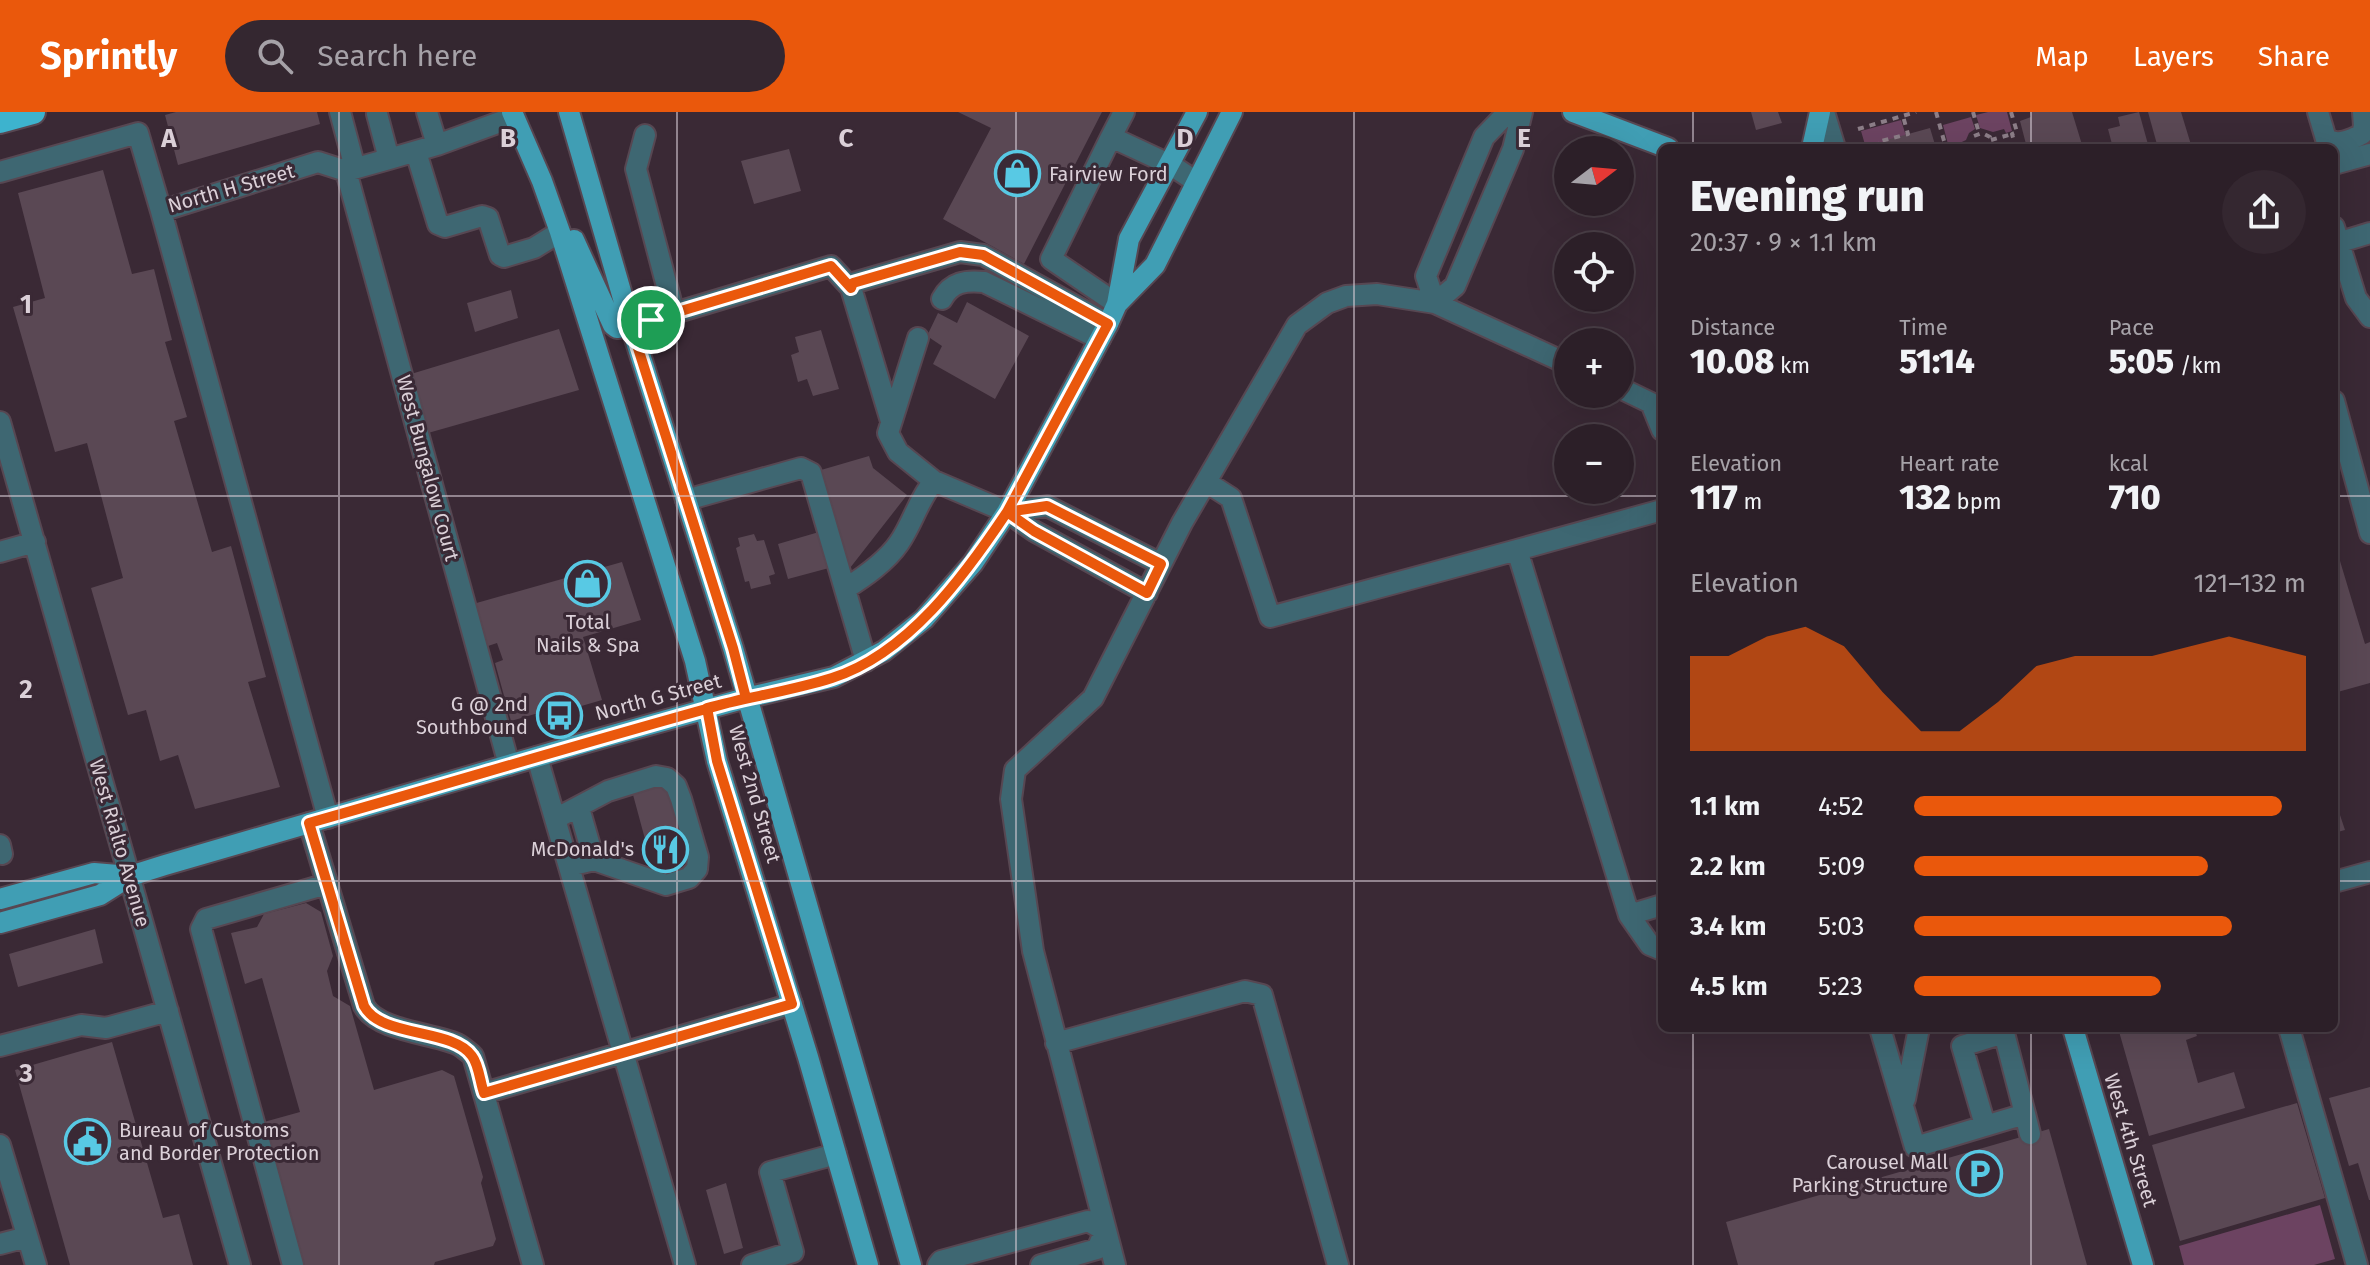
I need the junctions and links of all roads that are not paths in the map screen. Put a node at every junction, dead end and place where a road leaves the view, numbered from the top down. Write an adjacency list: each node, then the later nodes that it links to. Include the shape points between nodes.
1 (33, 112): 17 (highway)
2 (340, 112): 30 (street, West Bungalow Court)
3 (427, 112): 24 (street)
4 (569, 112): 45 (main road, West 2nd Street)
5 (1124, 112): 19 (street)
6 (1197, 112): 29 (main road, North G Street)
7 (1232, 112): 32 (main road, North G Street)
8 (1508, 112): 41 (street, via 1484,137 1426,276)
9 (1522, 112): 41 (street, via 1513,149 1455,286)
10 (1573, 112): 20 (main road)
11 (1822, 112): 21 (main road); 22 (street)
12 (2304, 112): 23 (street)
13 (2318, 112): 14 (street, via 2326,139 2332,142 2362,134)
14 (2363, 112)
15 (377, 114): 27 (street)
16 (513, 115): 24 (street, North H Street); 34 (main road, West 2nd Street)
17 (0, 121)
18 (645, 135): 43 (street, via 636,169)
19 (1111, 137): 29 (street); 42 (street, via 1051,259)
20 (1658, 144)
21 (1813, 144)
22 (1834, 144)
23 (2314, 144)
24 (437, 145): 25 (street, North H Street)
25 (416, 152): 27 (street, North H Street); 34 (street, via 438,224 488,218 504,257 534,248)
26 (2370, 154): 28 (street)
27 (389, 159): 30 (street, North H Street)
28 (2338, 163)
29 (1171, 165): 32 (street); 42 (main road, North G Street, via 1129,239)
30 (350, 169): 33 (street, North H Street, via 318,162); 70 (street, West Bungalow Court)
31 (0, 172): 33 (street, North H Street, via 138,133)
32 (1195, 181): 42 (main road, North G Street, via 1155,265)
33 (161, 211): 73 (street)
34 (560, 232): 45 (main road, via 575,241 613,325); 68 (main road, West 2nd Street)
35 (2370, 233): 36 (street)
36 (2338, 238)
37 (2338, 244): 39 (street)
38 (851, 288): 43 (street, via 831,266); 46 (street, via 853,283 960,252 983,255); 52 (street)
39 (2363, 296): 44 (street)
40 (942, 299): 46 (street, via 947,289 966,280 984,282)
41 (1435, 303): 48 (street); 55 (street, via 1377,294 1346,296 1297,325)
42 (1117, 304): 46 (main road, North G Street)
43 (674, 313): 45 (street)
44 (2370, 317)
45 (631, 326): 56 (main road, West 2nd Street)
46 (1104, 331): 58 (main road, North G Street)
47 (918, 338): 52 (street)
48 (1554, 358)
49 (1634, 395): 50 (street, via 1651,403)
50 (1658, 416)
51 (2338, 416): 59 (street)
52 (891, 421): 54 (street, via 888,433 898,452)
53 (0, 422): 60 (street, West Rialto Avenue)
54 (934, 481): 58 (street); 64 (street, via 899,544)
55 (1206, 482): 61 (street, via 1231,498 1270,617); 63 (street)
56 (686, 500): 64 (street, via 801,468 811,473); 67 (main road, West 2nd Street)
57 (1658, 511): 61 (street)
58 (1007, 512): 63 (street, via 1047,506); 65 (street); 66 (main road, North G Street, via 973,563 924,619)
59 (2370, 533)
60 (35, 542): 62 (street); 77 (street, West Rialto Avenue)
61 (1517, 550): 82 (street)
62 (0, 552)
63 (1161, 564): 65 (street)
64 (845, 589): 66 (street)
65 (1147, 593): 91 (street, via 1093,698 1015,770 1011,799 1033,951)
66 (866, 661): 67 (main road, North G Street, via 834,677)
67 (746, 698): 68 (main road, North G Street); 109 (main road, West 2nd Street)
68 (707, 708): 69 (main road, North G Street); 85 (main road, West 2nd Street, via 717,761)
69 (537, 757): 70 (main road, North G Street); 72 (street)
70 (509, 765): 73 (main road, North G Street)
71 (579, 808): 72 (street); 74 (street); 74 (street, via 608,791 656,776 667,778 676,786 698,857 689,878 666,885)
72 (555, 819): 75 (street)
73 (319, 821): 77 (main road, North G Street); 79 (street)
74 (594, 860): 75 (street)
75 (569, 866): 93 (street)
76 (2370, 872): 78 (street)
77 (130, 876): 80 (main road, via 94,873); 83 (main road, via 100,895); 86 (street, West Rialto Avenue)
78 (2338, 881)
79 (327, 884): 94 (street, via 369,1015 459,1045 473,1056); 104 (street, via 206,919 201,929)
80 (0, 899)
81 (1658, 906): 82 (street)
82 (1629, 915): 84 (street)
83 (0, 923)
84 (1658, 948)
85 (792, 1004): 93 (street); 98 (main road, West 2nd Street)
86 (168, 1011): 92 (street, via 106,1028 81,1025); 103 (street, West Rialto Avenue)
87 (1881, 1032): 95 (street)
88 (1918, 1032): 95 (street)
89 (2074, 1032): 114 (main road, West 4th Street)
90 (2290, 1032): 115 (street)
91 (1056, 1043): 99 (street); 113 (street, via 1245,991 1262,995)
92 (0, 1046)
93 (623, 1052): 94 (street); 106 (street)
94 (484, 1093): 105 (street)
95 (1904, 1104): 96 (street, via 1915,1147)
96 (1985, 1125): 96 (street, via 2028,1124 2004,1033 1962,1046)
97 (0, 1145): 100 (street)
98 (836, 1154): 107 (street, via 770,1172 793,1252); 108 (main road, West 2nd Street)
99 (1105, 1231): 110 (street, via 1088,1221); 111 (street, via 1097,1249); 112 (street)
100 (27, 1237): 101 (street); 102 (street)
101 (0, 1244)
102 (36, 1265)
103 (240, 1265)
104 (293, 1265)
105 (533, 1265)
106 (685, 1265)
107 (752, 1265)
108 (868, 1265)
109 (911, 1265)
110 (938, 1265)
111 (1041, 1265)
112 (1115, 1265)
113 (1338, 1265)
114 (2143, 1265)
115 (2357, 1265)

